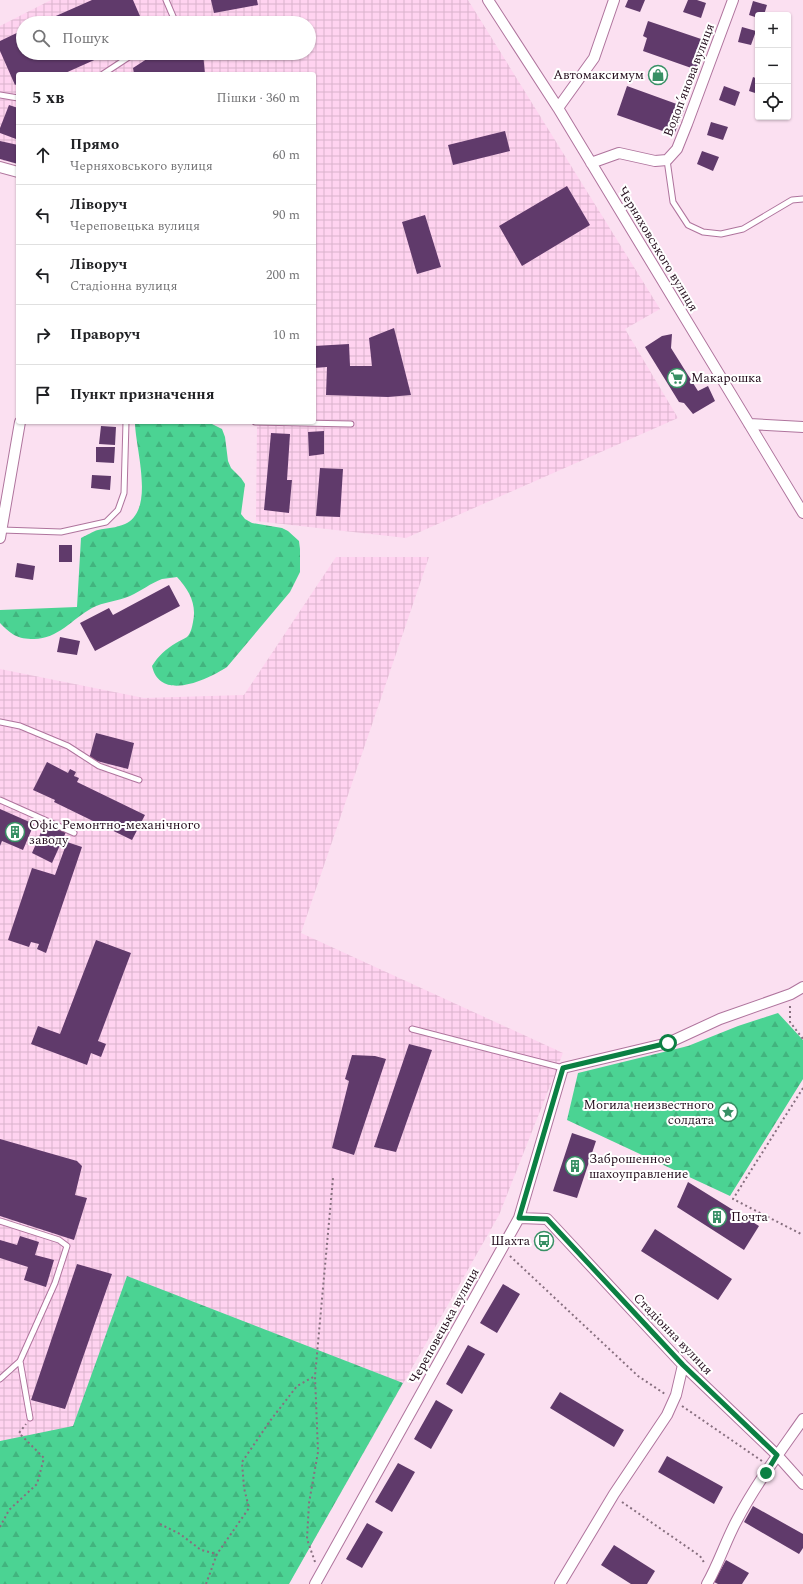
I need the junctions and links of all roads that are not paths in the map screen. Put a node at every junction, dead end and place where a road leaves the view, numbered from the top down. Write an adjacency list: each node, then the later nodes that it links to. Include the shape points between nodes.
1 (166, 0): 5 (lane)
2 (488, 0): 10 (street, Черняховського вулиця)
3 (614, 0): 10 (street, via 594,58)
4 (733, 0): 11 (street, Водоп’янова вулиця, via 677,149)
5 (173, 16)
6 (124, 60): 7 (lane)
7 (106, 72)
8 (0, 95): 9 (lane)
9 (16, 98)
10 (558, 108): 12 (street, Черняховського вулиця)
11 (667, 160): 12 (street, via 655,161 619,153); 15 (lane, via 673,202 688,225 703,232 721,234 743,229 792,200)
12 (591, 163): 20 (street, Черняховського вулиця)
13 (0, 167): 14 (street)
14 (16, 171)
15 (803, 199)
16 (316, 423): 19 (lane)
17 (20, 424): 23 (street)
18 (126, 424): 23 (lane, via 124,493 118,510 106,522 61,532)
19 (351, 424)
20 (749, 424): 21 (street); 22 (street, Черняховського вулиця)
21 (803, 427)
22 (803, 513)
23 (1, 534)
24 (0, 722): 25 (lane, via 20,726 68,746 98,766)
25 (139, 780)
26 (0, 800): 27 (lane)
27 (74, 833)
28 (803, 987): 30 (street, via 791,994 720,1019 668,1043)
29 (412, 1029): 30 (lane)
30 (563, 1068): 31 (street, Череповецька вулиця)
31 (519, 1218): 34 (street, Стадіонна вулиця, via 547,1219); 41 (street, Череповецька вулиця)
32 (0, 1221): 33 (lane, via 58,1240 67,1246 55,1283)
33 (20, 1361): 35 (lane); 36 (lane)
34 (683, 1365): 38 (street, Стадіонна вулиця); 42 (street, via 676,1395 667,1415 614,1494)
35 (0, 1379)
36 (30, 1418)
37 (803, 1419): 38 (street)
38 (777, 1455): 39 (street, Стадіонна вулиця); 40 (street, via 736,1520)
39 (803, 1484)
40 (709, 1579)
41 (318, 1580)
42 (560, 1584)

